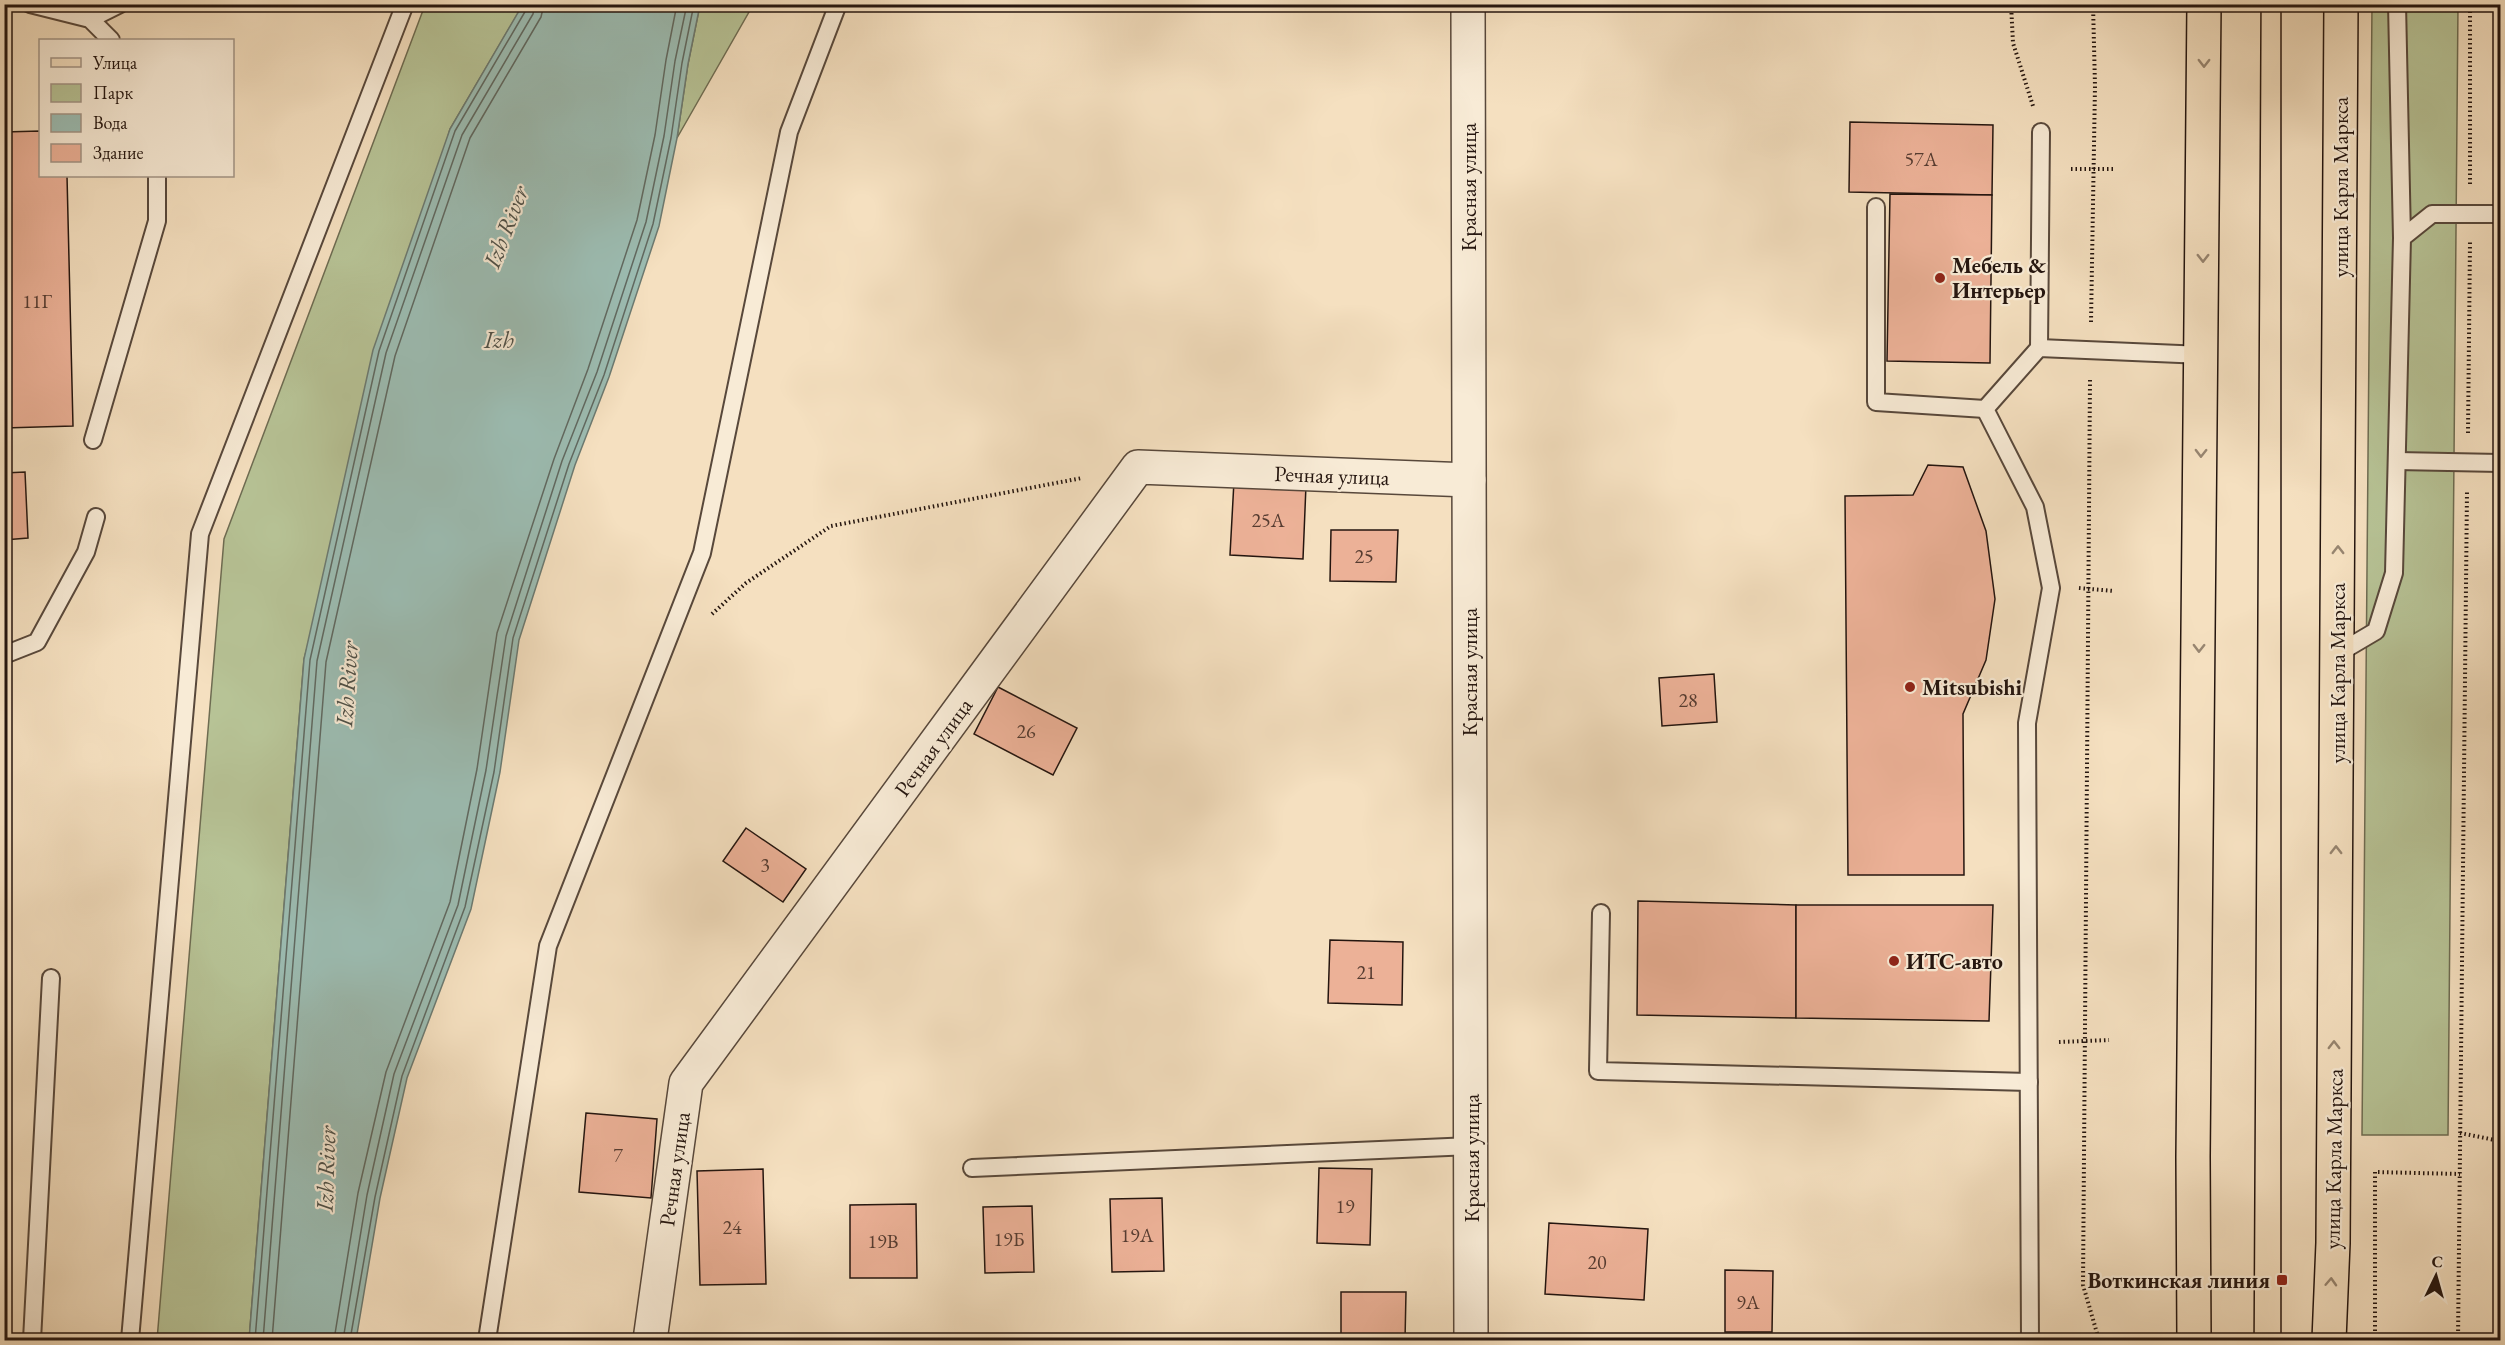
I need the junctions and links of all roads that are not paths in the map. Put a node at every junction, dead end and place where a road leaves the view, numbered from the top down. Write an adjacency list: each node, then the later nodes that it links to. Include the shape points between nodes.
1 (30, 4): 9 (lane)
2 (120, 4): 9 (lane)
3 (405, 4): 32 (lane, via 200,534)
4 (838, 4): 33 (lane, via 789,132 702,553 548,946)
5 (1468, 4): 22 (street, Красная улица)
6 (2204, 4): 17 (main road, one-way to 17)
7 (2341, 4): 24 (main road, улица Карла Маркса, one-way to 7)
8 (2397, 4): 15 (lane)
9 (90, 19): 10 (lane)
10 (110, 39)
11 (2041, 132): 16 (lane)
12 (157, 177): 19 (lane, via 157,221)
13 (1876, 207): 18 (lane, via 1876,402)
14 (2500, 214): 15 (lane, via 2432,214)
15 (2402, 238): 20 (lane)
16 (2039, 348): 17 (lane); 18 (lane)
17 (2203, 355): 37 (main road, one-way to 37)
18 (1984, 409): 28 (lane, via 2035,507 2051,588 2027,723)
19 (93, 440)
20 (2397, 461): 21 (lane); 24 (lane, via 2394,573 2376,631)
21 (2500, 463)
22 (1469, 480): 29 (street, Красная улица); 34 (street, Речная улица, via 1138,468 686,1083)
23 (96, 517): 25 (lane, via 86,552 37,642)
24 (2337, 654): 38 (main road, улица Карла Маркса, one-way to 24)
25 (4, 655)
26 (1601, 913): 28 (lane, via 1598,1071)
27 (51, 978): 31 (lane)
28 (2029, 1083): 36 (lane)
29 (1471, 1146): 30 (lane); 35 (street, Красная улица)
30 (972, 1168)
31 (32, 1341)
32 (130, 1341)
33 (488, 1341)
34 (650, 1341)
35 (1471, 1341)
36 (2030, 1341)
37 (2194, 1341)
38 (2329, 1341)

